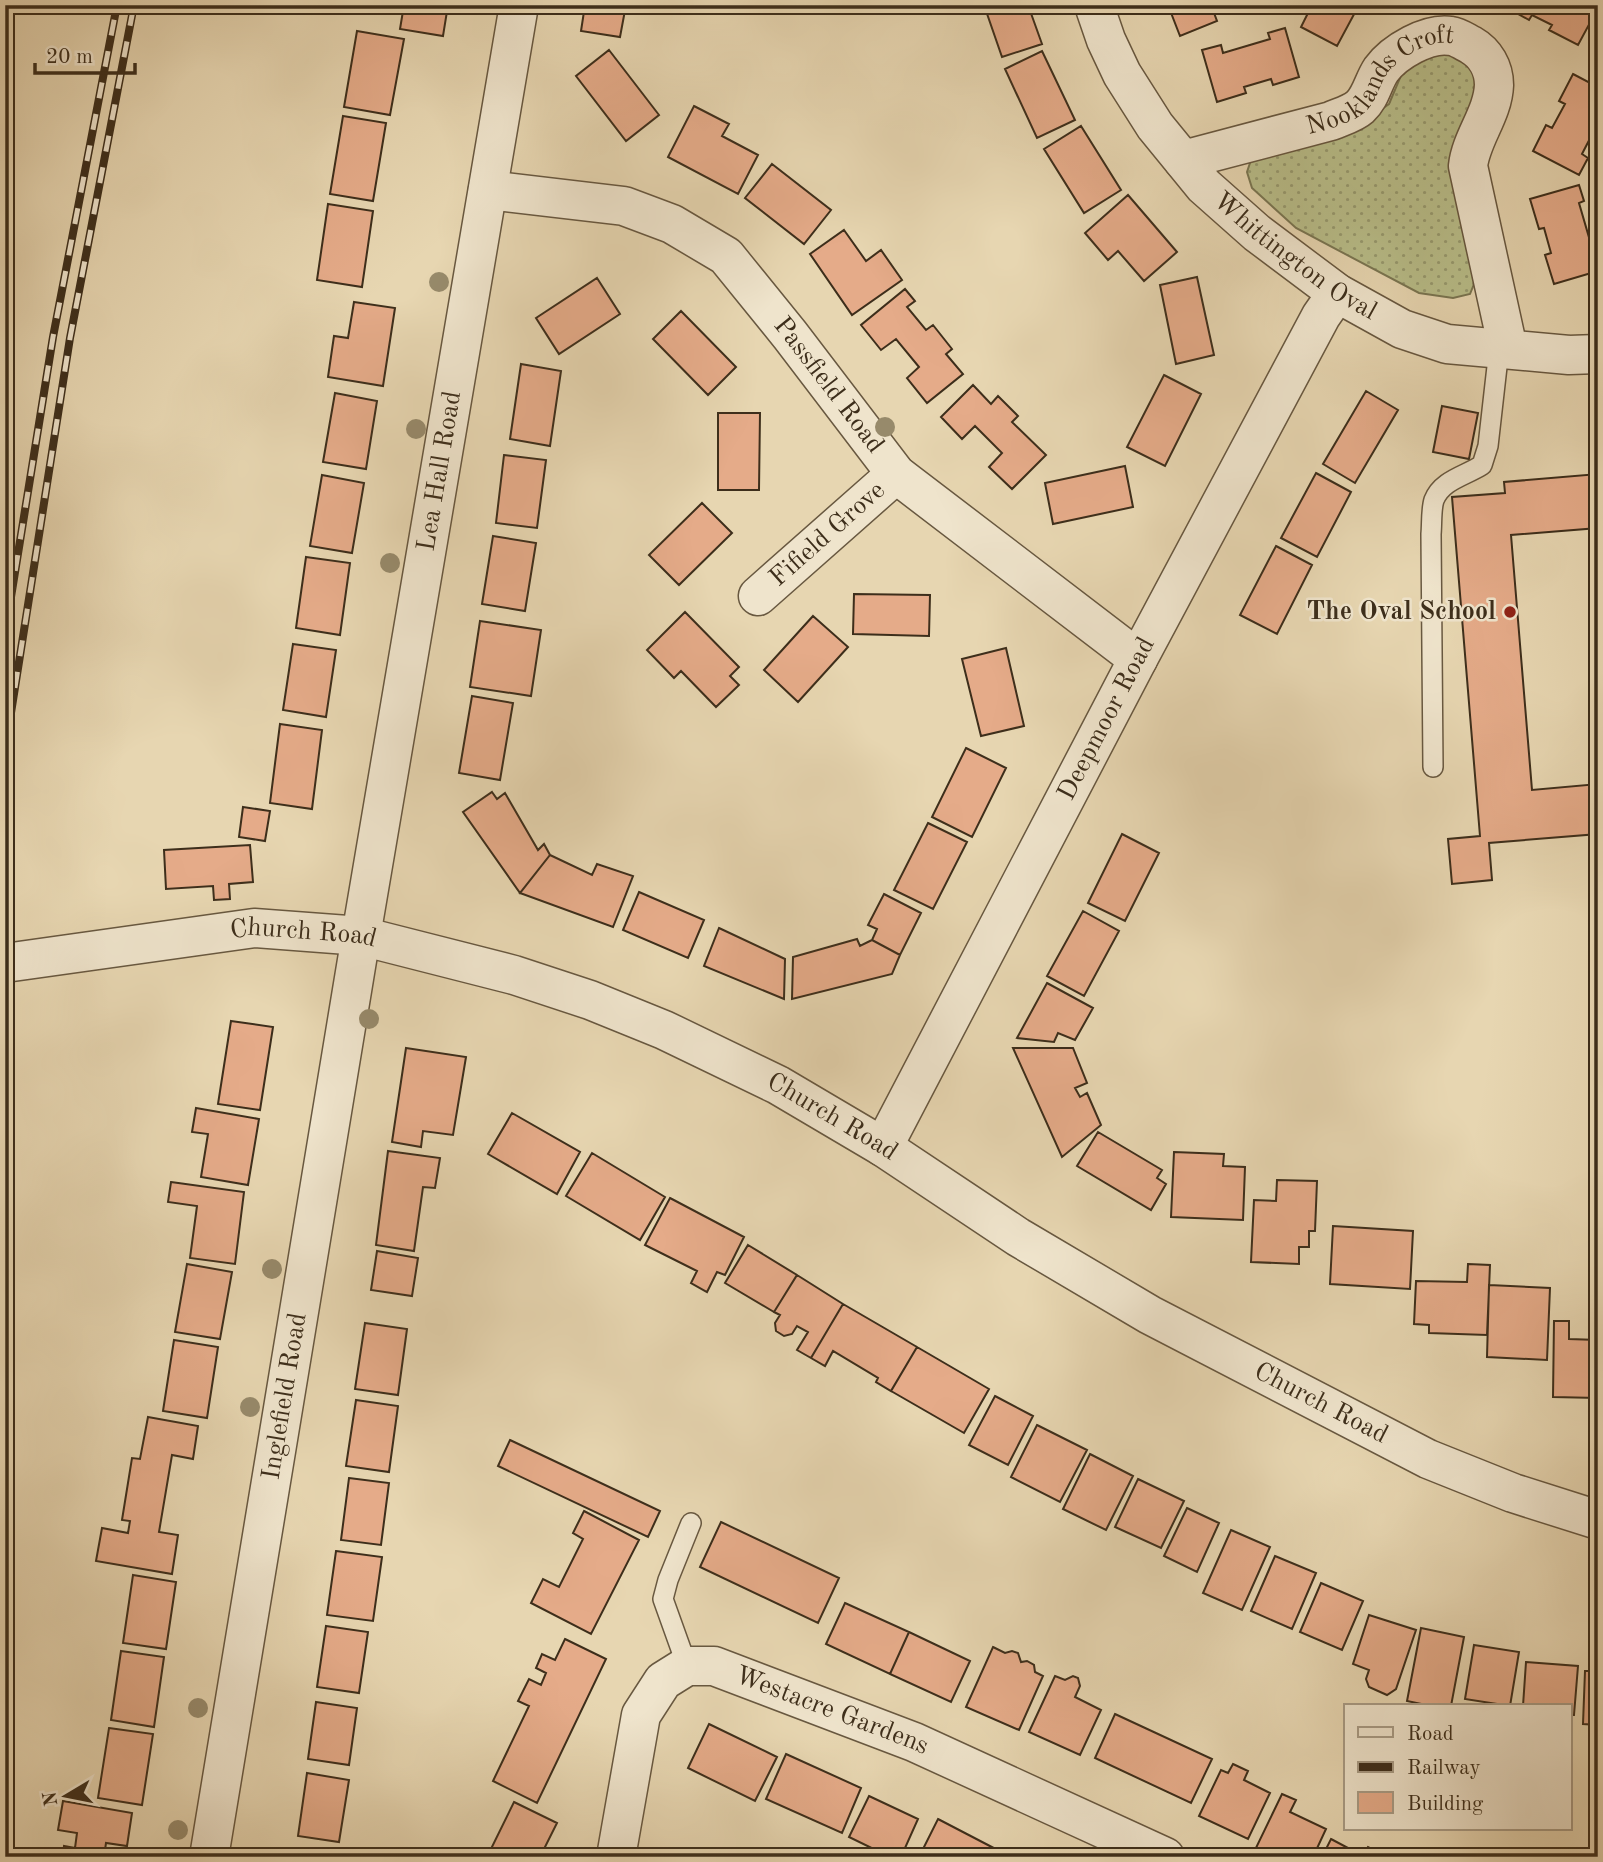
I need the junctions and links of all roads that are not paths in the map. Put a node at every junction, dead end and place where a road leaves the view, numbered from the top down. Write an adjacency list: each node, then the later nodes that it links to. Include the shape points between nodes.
1 (519, 5): 4 (street, Lea Hall Road)
2 (1094, 5): 3 (street, Whittington Oval, via 1122,74)
3 (1183, 160): 5 (street, Whittington Oval, via 1204,186 1257,233); 6 (street, Nooklands Croft, via 1345,116 1359,108 1393,57 1418,42 1448,36 1475,47 1488,60 1494,86 1468,166)
4 (488, 190): 8 (street, Passfield Road, via 624,206 672,224 726,256); 12 (street, Lea Hall Road)
5 (1337, 293): 6 (street, Whittington Oval, via 1402,329 1447,344); 10 (street, Deepmoor Road)
6 (1504, 349): 7 (street, Whittington Oval); 11 (lane, via 1482,465 1448,482 1434,501)
7 (1598, 354)
8 (896, 474): 9 (street, Fifield Grove); 10 (street, Passfield Road)
9 (758, 596)
10 (1138, 659): 14 (street, Deepmoor Road)
11 (1433, 767)
12 (361, 936): 13 (street, Church Road, via 254,928); 14 (street, Church Road, via 514,975 590,1000 778,1085); 18 (street, Inglefield Road)
13 (5, 963)
14 (883, 1147): 15 (street, Church Road, via 1018,1237 1150,1315 1428,1459)
15 (1598, 1520)
16 (691, 1523): 17 (lane, via 663,1599)
17 (687, 1666): 19 (street, via 663,1681 641,1715); 20 (street, Westacre Gardens, via 714,1666 914,1742)
18 (209, 1857)
19 (616, 1857)
20 (1165, 1857)

